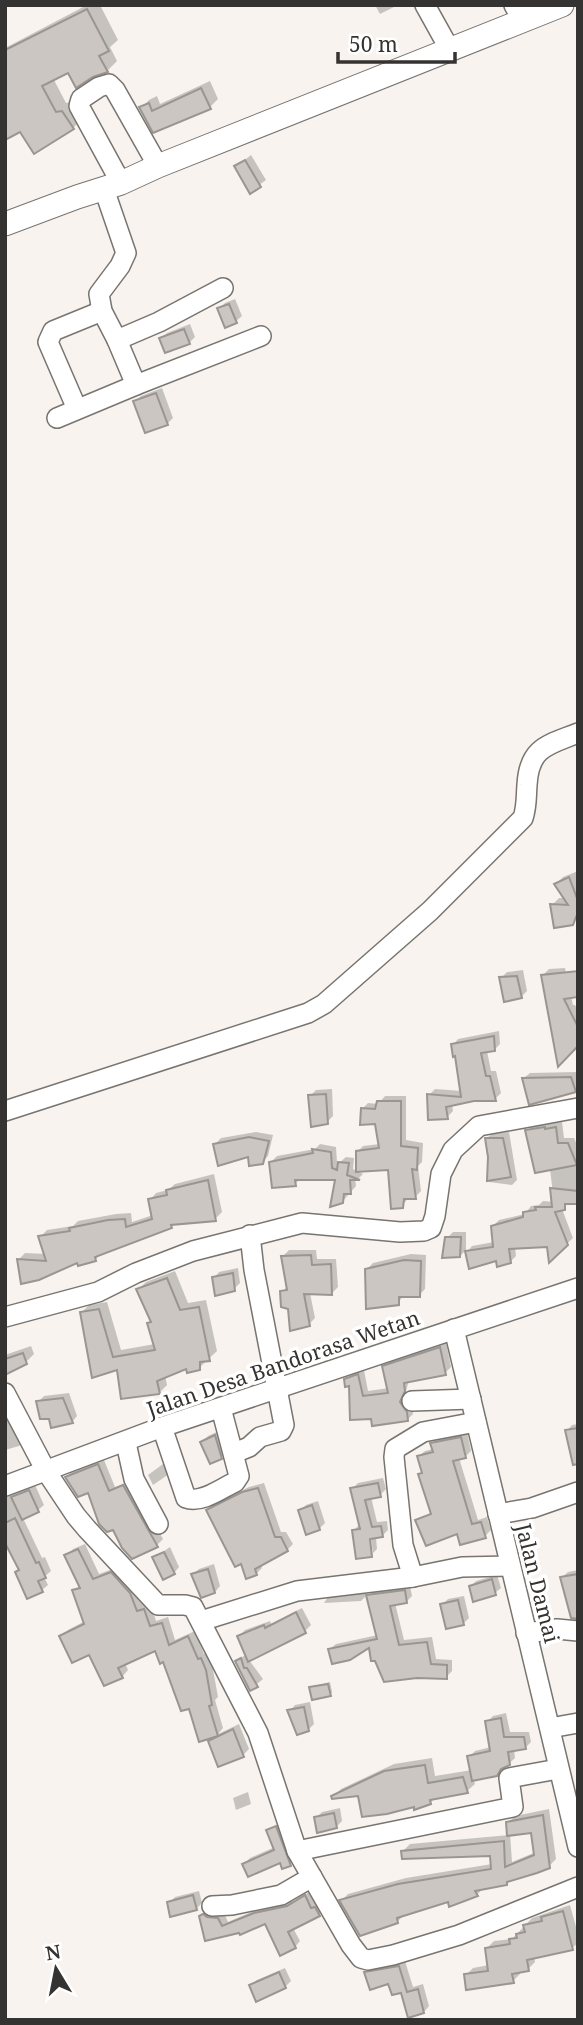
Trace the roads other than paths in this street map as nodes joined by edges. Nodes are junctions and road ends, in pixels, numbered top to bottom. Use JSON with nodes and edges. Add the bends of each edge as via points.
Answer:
{"nodes":[{"id":1,"x":425,"y":5,"type":"edge"},
{"id":2,"x":562,"y":5,"type":"edge"},
{"id":3,"x":518,"y":13,"type":"edge"},
{"id":4,"x":450,"y":50,"type":"junction"},
{"id":5,"x":158,"y":166,"type":"junction"},
{"id":6,"x":113,"y":186,"type":"junction"},
{"id":7,"x":5,"y":224,"type":"edge"},
{"id":8,"x":223,"y":288,"type":"dead end"},
{"id":9,"x":102,"y":311,"type":"junction"},
{"id":10,"x":261,"y":336,"type":"dead end"},
{"id":11,"x":117,"y":340,"type":"junction"},
{"id":12,"x":136,"y":385,"type":"junction"},
{"id":13,"x":78,"y":409,"type":"junction"},
{"id":14,"x":57,"y":418,"type":"dead end"},
{"id":15,"x":578,"y":733,"type":"edge"},
{"id":16,"x":578,"y":1108,"type":"edge"},
{"id":17,"x":5,"y":1111,"type":"edge"},
{"id":18,"x":250,"y":1235,"type":"junction"},
{"id":19,"x":578,"y":1288,"type":"edge"},
{"id":20,"x":5,"y":1317,"type":"edge"},
{"id":21,"x":454,"y":1329,"type":"junction"},
{"id":22,"x":277,"y":1388,"type":"junction"},
{"id":23,"x":5,"y":1393,"type":"edge"},
{"id":24,"x":471,"y":1399,"type":"junction"},
{"id":25,"x":412,"y":1401,"type":"dead end"},
{"id":26,"x":221,"y":1408,"type":"junction"},
{"id":27,"x":476,"y":1422,"type":"junction"},
{"id":28,"x":162,"y":1427,"type":"junction"},
{"id":29,"x":125,"y":1443,"type":"junction"},
{"id":30,"x":234,"y":1453,"type":"junction"},
{"id":31,"x":46,"y":1471,"type":"junction"},
{"id":32,"x":5,"y":1486,"type":"edge"},
{"id":33,"x":578,"y":1492,"type":"edge"},
{"id":34,"x":498,"y":1514,"type":"junction"},
{"id":35,"x":158,"y":1524,"type":"dead end"},
{"id":36,"x":510,"y":1566,"type":"junction"},
{"id":37,"x":413,"y":1577,"type":"junction"},
{"id":38,"x":201,"y":1621,"type":"junction"},
{"id":39,"x":578,"y":1631,"type":"edge"},
{"id":40,"x":526,"y":1633,"type":"junction"},
{"id":41,"x":578,"y":1723,"type":"edge"},
{"id":42,"x":550,"y":1728,"type":"junction"},
{"id":43,"x":558,"y":1769,"type":"junction"},
{"id":44,"x":578,"y":1847,"type":"edge"},
{"id":45,"x":297,"y":1851,"type":"junction"},
{"id":46,"x":312,"y":1877,"type":"junction"},
{"id":47,"x":578,"y":1887,"type":"edge"},
{"id":48,"x":212,"y":1906,"type":"dead end"}],
"edges":[{"from":1,"to":4,"type":"street"},
{"from":2,"to":3,"type":"street"},
{"from":3,"to":4,"type":"street"},
{"from":4,"to":5,"type":"street"},
{"from":5,"to":6,"type":"street"},
{"from":5,"to":6,"type":"street","via":[[115,90],[110,84],[99,87],[81,99],[79,106]]},
{"from":6,"to":7,"type":"street"},
{"from":6,"to":9,"type":"street","via":[[126,253],[99,294]]},
{"from":8,"to":11,"type":"street"},
{"from":9,"to":11,"type":"street"},
{"from":9,"to":13,"type":"street","via":[[49,336]]},
{"from":10,"to":12,"type":"street"},
{"from":11,"to":12,"type":"street"},
{"from":12,"to":13,"type":"street"},
{"from":13,"to":14,"type":"street"},
{"from":15,"to":17,"type":"street","via":[[540,749],[528,769],[523,818],[430,911],[324,1004]]},
{"from":16,"to":18,"type":"street","via":[[479,1126],[453,1150],[442,1174],[431,1228],[424,1231],[302,1223]]},
{"from":18,"to":20,"type":"street","via":[[193,1251],[98,1292]]},
{"from":18,"to":22,"type":"street"},
{"from":19,"to":21,"type":"street","name":"Jalan Desa Bandorasa Wetan"},
{"from":21,"to":22,"type":"street","name":"Jalan Desa Bandorasa Wetan"},
{"from":21,"to":24,"type":"street","name":"Jalan Damai"},
{"from":22,"to":26,"type":"street","name":"Jalan Desa Bandorasa Wetan"},
{"from":22,"to":30,"type":"street","via":[[284,1425],[281,1431]]},
{"from":23,"to":31,"type":"street"},
{"from":24,"to":25,"type":"street"},
{"from":24,"to":27,"type":"street","name":"Jalan Damai"},
{"from":26,"to":28,"type":"street","name":"Jalan Desa Bandorasa Wetan"},
{"from":26,"to":30,"type":"street"},
{"from":27,"to":34,"type":"street","name":"Jalan Damai"},
{"from":27,"to":37,"type":"street","via":[[423,1432],[395,1449],[403,1545]]},
{"from":28,"to":29,"type":"street","name":"Jalan Desa Bandorasa Wetan"},
{"from":28,"to":30,"type":"street","via":[[186,1498],[192,1500],[235,1482],[239,1470]]},
{"from":29,"to":31,"type":"street","name":"Jalan Desa Bandorasa Wetan"},
{"from":29,"to":35,"type":"street","via":[[134,1479]]},
{"from":31,"to":32,"type":"street","name":"Jalan Desa Bandorasa Wetan"},
{"from":31,"to":38,"type":"street","via":[[87,1530],[158,1605],[189,1605]]},
{"from":33,"to":34,"type":"street"},
{"from":34,"to":36,"type":"street","name":"Jalan Damai"},
{"from":36,"to":37,"type":"street","via":[[462,1567]]},
{"from":36,"to":40,"type":"street","name":"Jalan Damai"},
{"from":37,"to":38,"type":"street","via":[[297,1591]]},
{"from":38,"to":45,"type":"street","via":[[258,1733]]},
{"from":39,"to":40,"type":"street"},
{"from":40,"to":42,"type":"street","name":"Jalan Damai"},
{"from":41,"to":42,"type":"street"},
{"from":42,"to":43,"type":"street","name":"Jalan Damai"},
{"from":43,"to":44,"type":"street","name":"Jalan Damai"},
{"from":43,"to":45,"type":"street","via":[[509,1778],[513,1807]]},
{"from":45,"to":46,"type":"street"},
{"from":46,"to":47,"type":"street","via":[[351,1945],[368,1960],[459,1935]]},
{"from":46,"to":48,"type":"street","via":[[281,1895]]}]}
